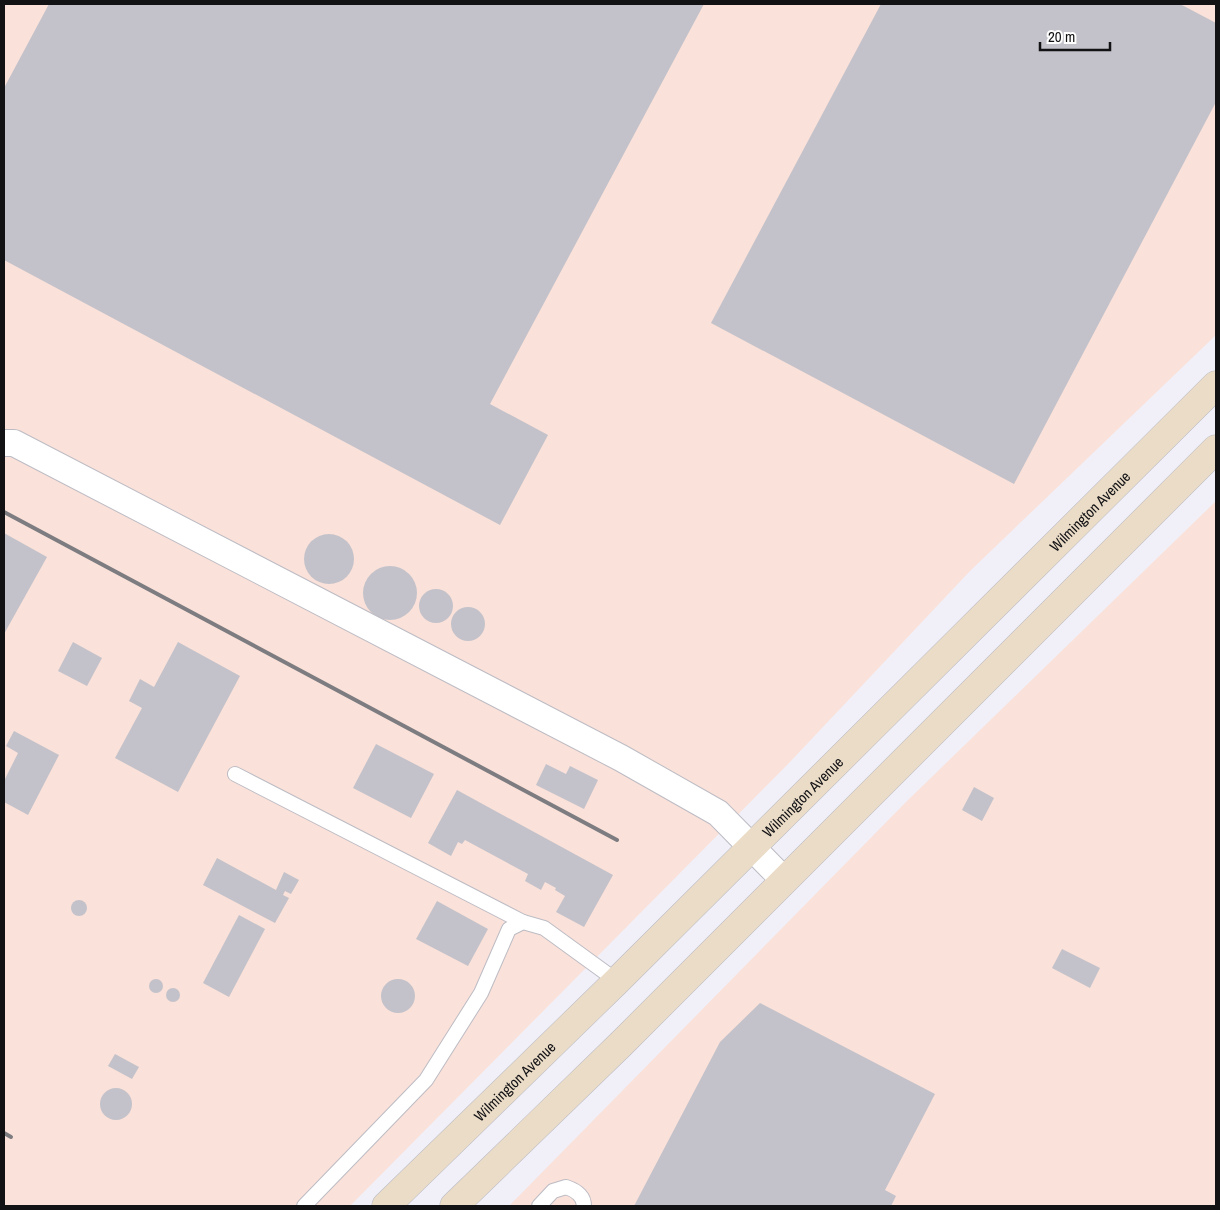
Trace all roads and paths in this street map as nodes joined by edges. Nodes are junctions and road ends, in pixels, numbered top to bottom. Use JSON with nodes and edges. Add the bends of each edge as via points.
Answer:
{"nodes":[{"id":1,"x":1216,"y":385,"type":"edge"},
{"id":2,"x":4,"y":443,"type":"edge"},
{"id":3,"x":1216,"y":449,"type":"edge"},
{"id":4,"x":235,"y":774,"type":"dead end"},
{"id":5,"x":751,"y":847,"type":"junction"},
{"id":6,"x":784,"y":880,"type":"junction"},
{"id":7,"x":524,"y":922,"type":"junction"},
{"id":8,"x":617,"y":981,"type":"junction"},
{"id":9,"x":304,"y":1206,"type":"edge"},
{"id":10,"x":386,"y":1206,"type":"edge"},
{"id":11,"x":454,"y":1206,"type":"edge"},
{"id":12,"x":539,"y":1206,"type":"edge"},
{"id":13,"x":584,"y":1206,"type":"edge"}],
"edges":[{"from":1,"to":5,"type":"main road","name":"Wilmington Avenue"},
{"from":2,"to":5,"type":"street","via":[[14,442],[586,739],[718,813]]},
{"from":3,"to":6,"type":"main road"},
{"from":4,"to":7,"type":"lane"},
{"from":5,"to":6,"type":"street"},
{"from":5,"to":8,"type":"main road","name":"Wilmington Avenue"},
{"from":6,"to":11,"type":"main road"},
{"from":7,"to":8,"type":"lane","via":[[544,928]]},
{"from":7,"to":9,"type":"lane","via":[[509,929],[481,993],[426,1080]]},
{"from":8,"to":10,"type":"main road","name":"Wilmington Avenue"},
{"from":12,"to":13,"type":"lane","via":[[553,1191],[566,1187],[576,1191]]}]}
